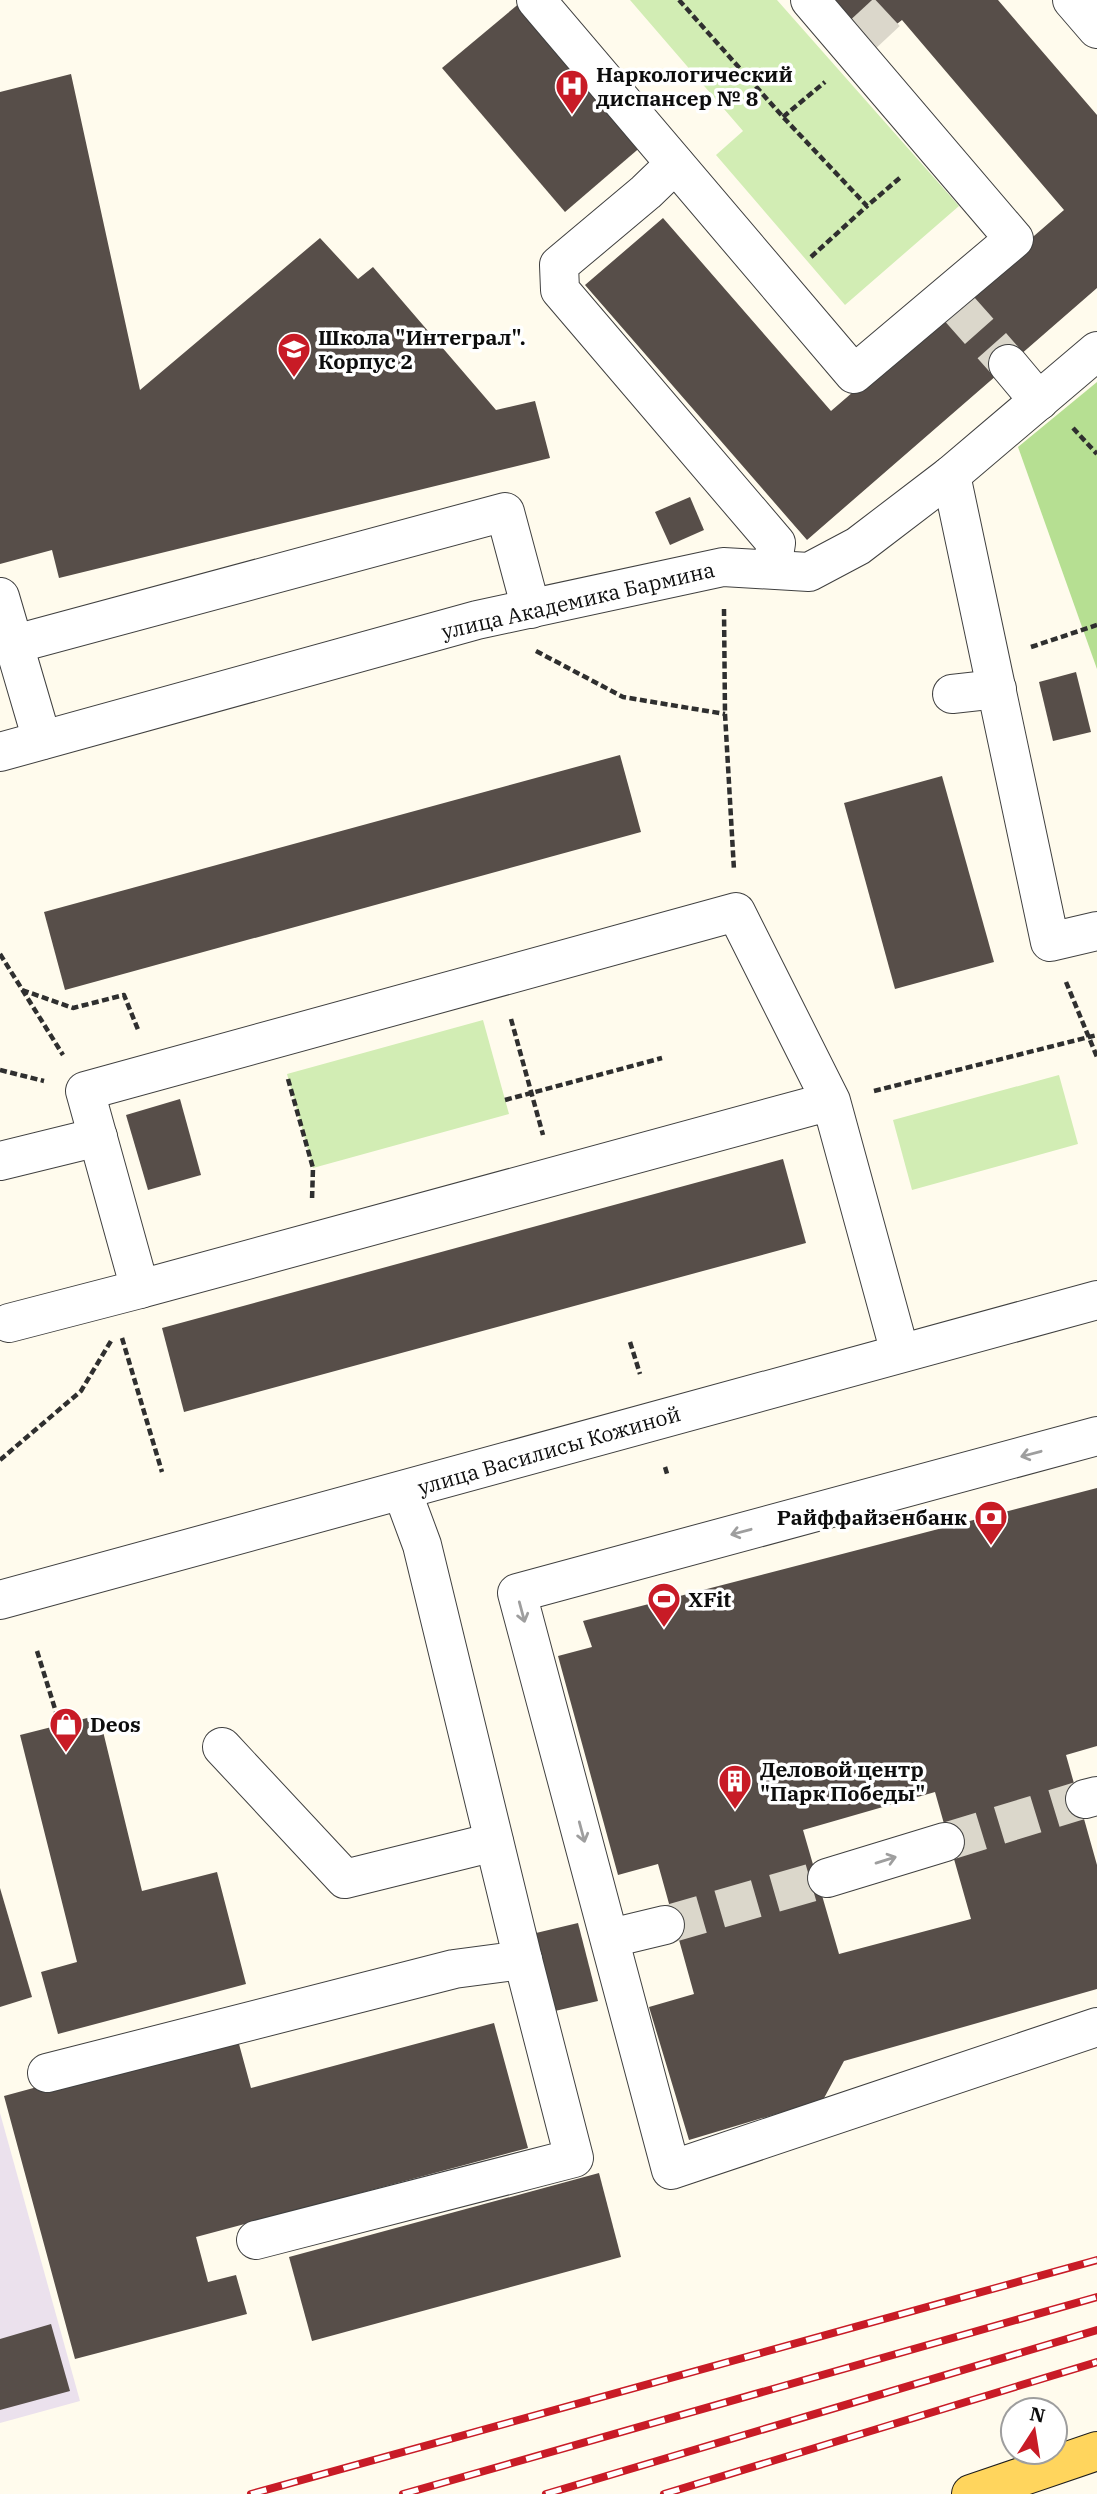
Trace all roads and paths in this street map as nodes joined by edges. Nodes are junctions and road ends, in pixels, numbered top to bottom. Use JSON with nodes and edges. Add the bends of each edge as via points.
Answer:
{"nodes":[{"id":1,"x":536,"y":0,"type":"edge"},
{"id":2,"x":679,"y":0,"type":"edge"},
{"id":3,"x":810,"y":0,"type":"edge"},
{"id":4,"x":1072,"y":0,"type":"edge"},
{"id":5,"x":1097,"y":29,"type":"edge"},
{"id":6,"x":855,"y":47,"type":"junction"},
{"id":7,"x":783,"y":117,"type":"junction"},
{"id":8,"x":935,"y":149,"type":"junction"},
{"id":9,"x":675,"y":164,"type":"junction"},
{"id":10,"x":867,"y":206,"type":"junction"},
{"id":11,"x":779,"y":286,"type":"junction"},
{"id":12,"x":1097,"y":351,"type":"edge"},
{"id":13,"x":1008,"y":364,"type":"tunnel mouth"},
{"id":14,"x":1039,"y":401,"type":"junction"},
{"id":15,"x":951,"y":475,"type":"junction"},
{"id":16,"x":723,"y":567,"type":"junction"},
{"id":17,"x":772,"y":569,"type":"junction"},
{"id":18,"x":0,"y":597,"type":"edge"},
{"id":19,"x":531,"y":609,"type":"junction"},
{"id":20,"x":477,"y":620,"type":"junction"},
{"id":21,"x":1097,"y":625,"type":"edge"},
{"id":22,"x":15,"y":644,"type":"junction"},
{"id":23,"x":994,"y":675,"type":"junction"},
{"id":24,"x":952,"y":694,"type":"dead end"},
{"id":25,"x":725,"y":714,"type":"junction"},
{"id":26,"x":42,"y":740,"type":"junction"},
{"id":27,"x":0,"y":752,"type":"edge"},
{"id":28,"x":736,"y":912,"type":"junction"},
{"id":29,"x":1097,"y":931,"type":"edge"},
{"id":30,"x":1050,"y":942,"type":"junction"},
{"id":31,"x":0,"y":954,"type":"edge"},
{"id":32,"x":500,"y":978,"type":"junction"},
{"id":33,"x":22,"y":990,"type":"junction"},
{"id":34,"x":1097,"y":1035,"type":"edge"},
{"id":35,"x":1089,"y":1037,"type":"junction"},
{"id":36,"x":230,"y":1051,"type":"junction"},
{"id":37,"x":1097,"y":1057,"type":"edge"},
{"id":38,"x":662,"y":1058,"type":"dead end"},
{"id":39,"x":155,"y":1072,"type":"junction"},
{"id":40,"x":85,"y":1091,"type":"junction"},
{"id":41,"x":531,"y":1093,"type":"junction"},
{"id":42,"x":505,"y":1100,"type":"dead end"},
{"id":43,"x":831,"y":1101,"type":"junction"},
{"id":44,"x":98,"y":1137,"type":"junction"},
{"id":45,"x":0,"y":1161,"type":"edge"},
{"id":46,"x":554,"y":1177,"type":"junction"},
{"id":47,"x":310,"y":1243,"type":"junction"},
{"id":48,"x":1097,"y":1300,"type":"edge"},
{"id":49,"x":123,"y":1305,"type":"junction"},
{"id":50,"x":9,"y":1323,"type":"dead end"},
{"id":51,"x":630,"y":1342,"type":"dead end"},
{"id":52,"x":900,"y":1353,"type":"junction"},
{"id":53,"x":639,"y":1374,"type":"dead end"},
{"id":54,"x":1097,"y":1436,"type":"edge"},
{"id":55,"x":0,"y":1460,"type":"edge"},
{"id":56,"x":665,"y":1467,"type":"dead end"},
{"id":57,"x":162,"y":1472,"type":"dead end"},
{"id":58,"x":668,"y":1477,"type":"dead end"},
{"id":59,"x":402,"y":1491,"type":"junction"},
{"id":60,"x":0,"y":1600,"type":"edge"},
{"id":61,"x":37,"y":1651,"type":"dead end"},
{"id":62,"x":60,"y":1725,"type":"dead end"},
{"id":63,"x":222,"y":1746,"type":"dead end"},
{"id":64,"x":494,"y":1842,"type":"junction"},
{"id":65,"x":945,"y":1842,"type":"tunnel mouth"},
{"id":66,"x":827,"y":1878,"type":"tunnel mouth"},
{"id":67,"x":665,"y":1926,"type":"tunnel mouth"},
{"id":68,"x":611,"y":1938,"type":"junction"},
{"id":69,"x":523,"y":1960,"type":"junction"},
{"id":70,"x":1097,"y":2027,"type":"edge"},
{"id":71,"x":47,"y":2073,"type":"dead end"},
{"id":72,"x":256,"y":2240,"type":"dead end"},
{"id":73,"x":1097,"y":2451,"type":"edge"},
{"id":74,"x":971,"y":2494,"type":"edge"}],
"edges":[{"from":1,"to":9,"type":"street"},
{"from":2,"to":7,"type":"path"},
{"from":3,"to":6,"type":"street"},
{"from":4,"to":5,"type":"street"},
{"from":6,"to":7,"type":"path"},
{"from":6,"to":8,"type":"street"},
{"from":7,"to":10,"type":"path"},
{"from":8,"to":10,"type":"path"},
{"from":8,"to":11,"type":"street","via":[[1014,239],[953,298],[854,374]]},
{"from":9,"to":11,"type":"street"},
{"from":9,"to":17,"type":"street","via":[[559,265],[560,290],[776,542]]},
{"from":10,"to":11,"type":"path"},
{"from":12,"to":14,"type":"street","name":"улица Академика Бармина"},
{"from":13,"to":14,"type":"street"},
{"from":14,"to":15,"type":"street","name":"улица Академика Бармина"},
{"from":15,"to":17,"type":"street","name":"улица Академика Бармина","via":[[858,546],[809,572]]},
{"from":15,"to":23,"type":"street"},
{"from":16,"to":17,"type":"street","name":"улица Академика Бармина"},
{"from":16,"to":19,"type":"street","name":"улица Академика Бармина"},
{"from":16,"to":25,"type":"path"},
{"from":18,"to":22,"type":"street"},
{"from":19,"to":20,"type":"street","name":"улица Академика Бармина"},
{"from":19,"to":22,"type":"street","via":[[505,512]]},
{"from":20,"to":25,"type":"path","via":[[623,697]]},
{"from":20,"to":26,"type":"street","name":"улица Академика Бармина"},
{"from":21,"to":23,"type":"path"},
{"from":22,"to":26,"type":"street"},
{"from":23,"to":24,"type":"street"},
{"from":23,"to":30,"type":"street"},
{"from":25,"to":28,"type":"path"},
{"from":26,"to":27,"type":"street","name":"улица Академика Бармина"},
{"from":28,"to":32,"type":"street"},
{"from":28,"to":43,"type":"street"},
{"from":29,"to":30,"type":"street"},
{"from":30,"to":35,"type":"path"},
{"from":31,"to":33,"type":"path"},
{"from":32,"to":36,"type":"street"},
{"from":32,"to":41,"type":"path"},
{"from":33,"to":39,"type":"path","via":[[73,1008],[124,995]]},
{"from":33,"to":40,"type":"path"},
{"from":34,"to":35,"type":"path"},
{"from":35,"to":37,"type":"path"},
{"from":35,"to":43,"type":"path"},
{"from":36,"to":39,"type":"street"},
{"from":36,"to":47,"type":"path","via":[[287,1074],[313,1168]]},
{"from":38,"to":41,"type":"path"},
{"from":39,"to":40,"type":"street"},
{"from":40,"to":44,"type":"street"},
{"from":41,"to":42,"type":"path"},
{"from":41,"to":46,"type":"path"},
{"from":43,"to":46,"type":"street"},
{"from":43,"to":52,"type":"street"},
{"from":44,"to":45,"type":"street"},
{"from":44,"to":49,"type":"street"},
{"from":46,"to":47,"type":"street"},
{"from":47,"to":49,"type":"street"},
{"from":48,"to":52,"type":"street","name":"улица Василисы Кожиной"},
{"from":49,"to":50,"type":"street"},
{"from":49,"to":55,"type":"path","via":[[81,1391]]},
{"from":49,"to":57,"type":"path"},
{"from":51,"to":53,"type":"path"},
{"from":52,"to":59,"type":"street","name":"улица Василисы Кожиной"},
{"from":54,"to":68,"type":"street","one_way":true,"via":[[517,1592]]},
{"from":56,"to":58,"type":"path"},
{"from":59,"to":60,"type":"street","name":"улица Василисы Кожиной"},
{"from":59,"to":64,"type":"street","via":[[422,1545]]},
{"from":61,"to":62,"type":"path"},
{"from":63,"to":64,"type":"street","via":[[345,1879]]},
{"from":64,"to":69,"type":"street"},
{"from":66,"to":65,"type":"street","one_way":true},
{"from":67,"to":68,"type":"street"},
{"from":68,"to":70,"type":"street","via":[[671,2170]]},
{"from":69,"to":71,"type":"street","via":[[454,1969]]},
{"from":69,"to":72,"type":"street","via":[[574,2158]]},
{"from":73,"to":74,"type":"main road"}]}
